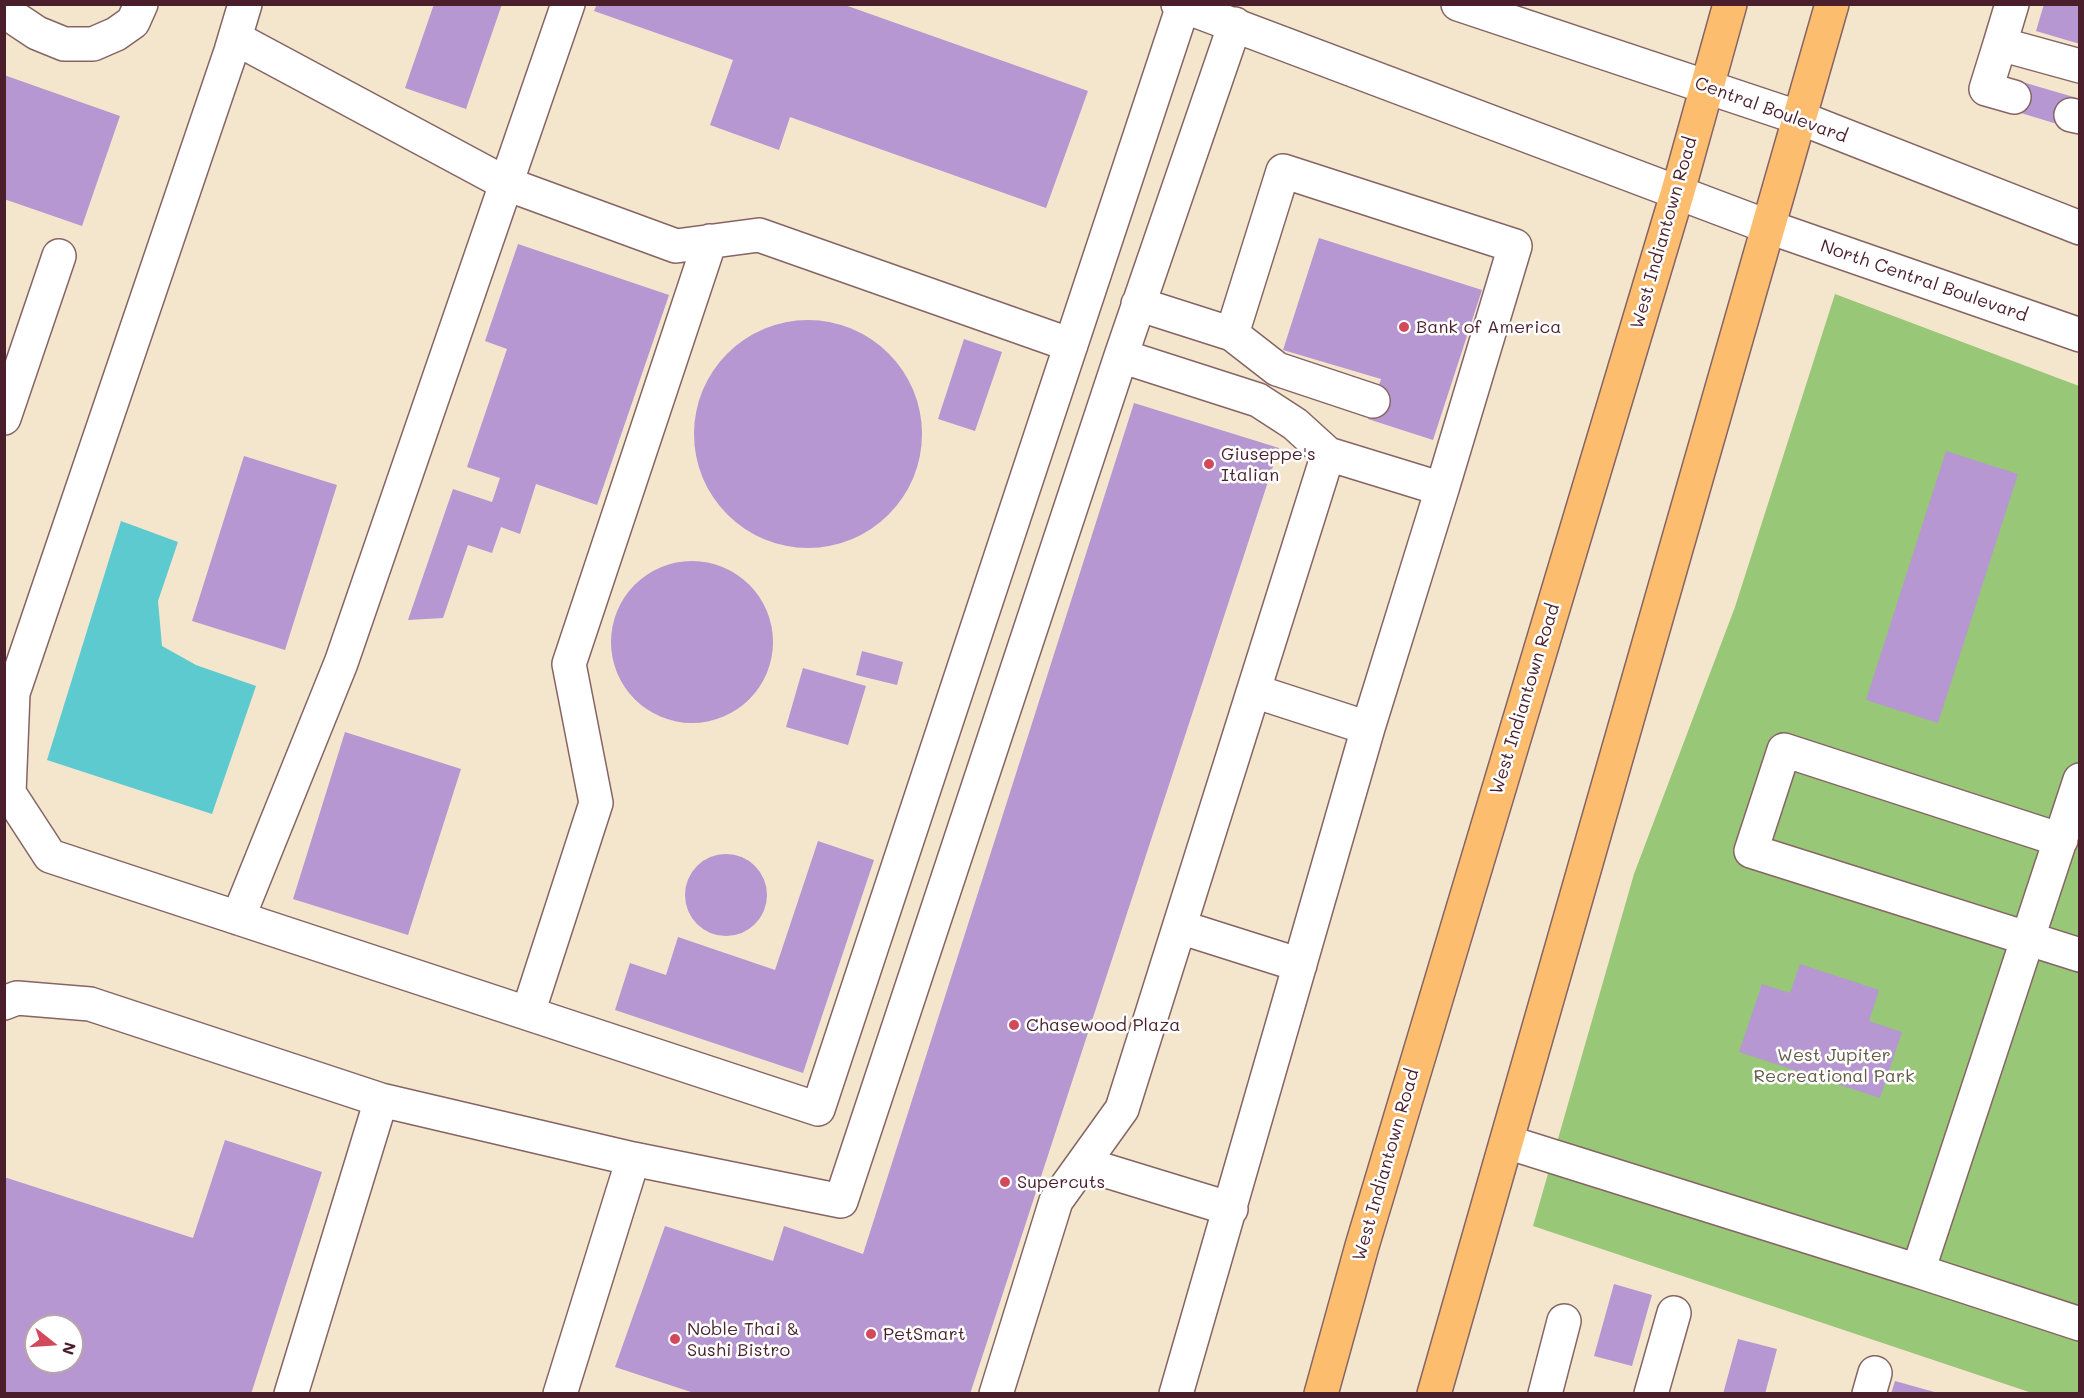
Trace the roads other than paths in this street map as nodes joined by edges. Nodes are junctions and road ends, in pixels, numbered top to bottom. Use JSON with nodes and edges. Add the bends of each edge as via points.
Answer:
{"nodes":[{"id":1,"x":141,"y":4,"type":"edge"},
{"id":2,"x":245,"y":4,"type":"edge"},
{"id":3,"x":568,"y":4,"type":"edge"},
{"id":4,"x":1730,"y":4,"type":"edge"},
{"id":5,"x":1832,"y":4,"type":"edge"},
{"id":6,"x":2012,"y":4,"type":"edge"},
{"id":7,"x":1181,"y":5,"type":"edge"},
{"id":8,"x":1461,"y":5,"type":"edge"},
{"id":9,"x":4,"y":9,"type":"edge"},
{"id":10,"x":1235,"y":24,"type":"junction"},
{"id":11,"x":235,"y":38,"type":"junction"},
{"id":12,"x":2000,"y":44,"type":"junction"},
{"id":13,"x":2079,"y":66,"type":"edge"},
{"id":14,"x":1707,"y":86,"type":"junction"},
{"id":15,"x":2014,"y":97,"type":"dead end"},
{"id":16,"x":1800,"y":118,"type":"junction"},
{"id":17,"x":507,"y":184,"type":"junction"},
{"id":18,"x":1678,"y":191,"type":"junction"},
{"id":19,"x":1769,"y":226,"type":"junction"},
{"id":20,"x":2079,"y":228,"type":"edge"},
{"id":21,"x":710,"y":241,"type":"junction"},
{"id":22,"x":59,"y":256,"type":"dead end"},
{"id":23,"x":1138,"y":304,"type":"junction"},
{"id":24,"x":1232,"y":334,"type":"junction"},
{"id":25,"x":2079,"y":335,"type":"edge"},
{"id":26,"x":1071,"y":345,"type":"junction"},
{"id":27,"x":1121,"y":356,"type":"junction"},
{"id":28,"x":1373,"y":401,"type":"dead end"},
{"id":29,"x":4,"y":418,"type":"edge"},
{"id":30,"x":1328,"y":454,"type":"junction"},
{"id":31,"x":1442,"y":489,"type":"junction"},
{"id":32,"x":1254,"y":691,"type":"junction"},
{"id":33,"x":1368,"y":728,"type":"junction"},
{"id":34,"x":2079,"y":780,"type":"edge"},
{"id":35,"x":2061,"y":840,"type":"junction"},
{"id":36,"x":238,"y":918,"type":"junction"},
{"id":37,"x":1180,"y":927,"type":"junction"},
{"id":38,"x":2028,"y":939,"type":"junction"},
{"id":39,"x":2079,"y":955,"type":"edge"},
{"id":40,"x":1300,"y":965,"type":"junction"},
{"id":41,"x":4,"y":1003,"type":"edge"},
{"id":42,"x":528,"y":1013,"type":"junction"},
{"id":43,"x":381,"y":1100,"type":"junction"},
{"id":44,"x":1507,"y":1142,"type":"junction"},
{"id":45,"x":633,"y":1159,"type":"junction"},
{"id":46,"x":1084,"y":1164,"type":"junction"},
{"id":47,"x":1231,"y":1209,"type":"junction"},
{"id":48,"x":1918,"y":1271,"type":"junction"},
{"id":49,"x":1674,"y":1312,"type":"dead end"},
{"id":50,"x":1564,"y":1321,"type":"dead end"},
{"id":51,"x":2079,"y":1324,"type":"edge"},
{"id":52,"x":291,"y":1394,"type":"edge"},
{"id":53,"x":560,"y":1394,"type":"edge"},
{"id":54,"x":996,"y":1394,"type":"edge"},
{"id":55,"x":1176,"y":1394,"type":"edge"},
{"id":56,"x":1321,"y":1394,"type":"edge"},
{"id":57,"x":1434,"y":1394,"type":"edge"},
{"id":58,"x":1545,"y":1394,"type":"edge"},
{"id":59,"x":1651,"y":1394,"type":"edge"}],
"edges":[{"from":1,"to":9,"type":"street","via":[[133,22],[93,44],[64,44],[37,33]]},
{"from":2,"to":11,"type":"street"},
{"from":3,"to":17,"type":"street"},
{"from":4,"to":14,"type":"main road","name":"West Indiantown Road"},
{"from":5,"to":16,"type":"main road"},
{"from":6,"to":12,"type":"street"},
{"from":7,"to":10,"type":"street"},
{"from":7,"to":26,"type":"street"},
{"from":8,"to":14,"type":"street","name":"Central Boulevard"},
{"from":10,"to":18,"type":"street"},
{"from":10,"to":23,"type":"street"},
{"from":11,"to":17,"type":"street"},
{"from":11,"to":36,"type":"street","via":[[13,693],[9,793],[50,856]]},
{"from":12,"to":13,"type":"street"},
{"from":12,"to":15,"type":"street","via":[[1986,89]]},
{"from":14,"to":16,"type":"street","name":"Central Boulevard"},
{"from":14,"to":18,"type":"main road","name":"West Indiantown Road"},
{"from":16,"to":19,"type":"main road"},
{"from":16,"to":20,"type":"street","name":"Central Boulevard"},
{"from":17,"to":21,"type":"street","via":[[676,246]]},
{"from":17,"to":36,"type":"street","via":[[342,663]]},
{"from":18,"to":19,"type":"street"},
{"from":18,"to":56,"type":"main road","name":"West Indiantown Road"},
{"from":19,"to":25,"type":"street","name":"North Central Boulevard"},
{"from":19,"to":44,"type":"main road"},
{"from":21,"to":26,"type":"street","via":[[759,235]]},
{"from":21,"to":42,"type":"street","via":[[569,664],[596,803]]},
{"from":22,"to":29,"type":"street"},
{"from":23,"to":24,"type":"street"},
{"from":23,"to":27,"type":"street"},
{"from":24,"to":28,"type":"street","via":[[1277,369]]},
{"from":24,"to":31,"type":"street","via":[[1283,171],[1515,246],[1450,424]]},
{"from":26,"to":42,"type":"street","via":[[818,1109]]},
{"from":27,"to":30,"type":"street","via":[[1258,400],[1295,424]]},
{"from":27,"to":45,"type":"street","via":[[841,1201]]},
{"from":30,"to":31,"type":"street"},
{"from":30,"to":32,"type":"street"},
{"from":31,"to":33,"type":"street"},
{"from":32,"to":33,"type":"street"},
{"from":32,"to":37,"type":"street"},
{"from":33,"to":40,"type":"street"},
{"from":34,"to":35,"type":"street"},
{"from":35,"to":38,"type":"street"},
{"from":35,"to":38,"type":"street","via":[[1784,750],[1751,851]]},
{"from":36,"to":42,"type":"street"},
{"from":37,"to":40,"type":"street"},
{"from":37,"to":46,"type":"street","via":[[1122,1109]]},
{"from":38,"to":39,"type":"street"},
{"from":38,"to":48,"type":"street"},
{"from":40,"to":47,"type":"street"},
{"from":41,"to":43,"type":"street","via":[[17,998],[90,1004]]},
{"from":43,"to":45,"type":"street"},
{"from":43,"to":52,"type":"street"},
{"from":44,"to":48,"type":"street"},
{"from":44,"to":57,"type":"main road"},
{"from":45,"to":53,"type":"street"},
{"from":46,"to":47,"type":"street"},
{"from":46,"to":54,"type":"street","via":[[1056,1201]]},
{"from":47,"to":55,"type":"street"},
{"from":48,"to":51,"type":"street"},
{"from":49,"to":59,"type":"street"},
{"from":50,"to":58,"type":"street"}]}
